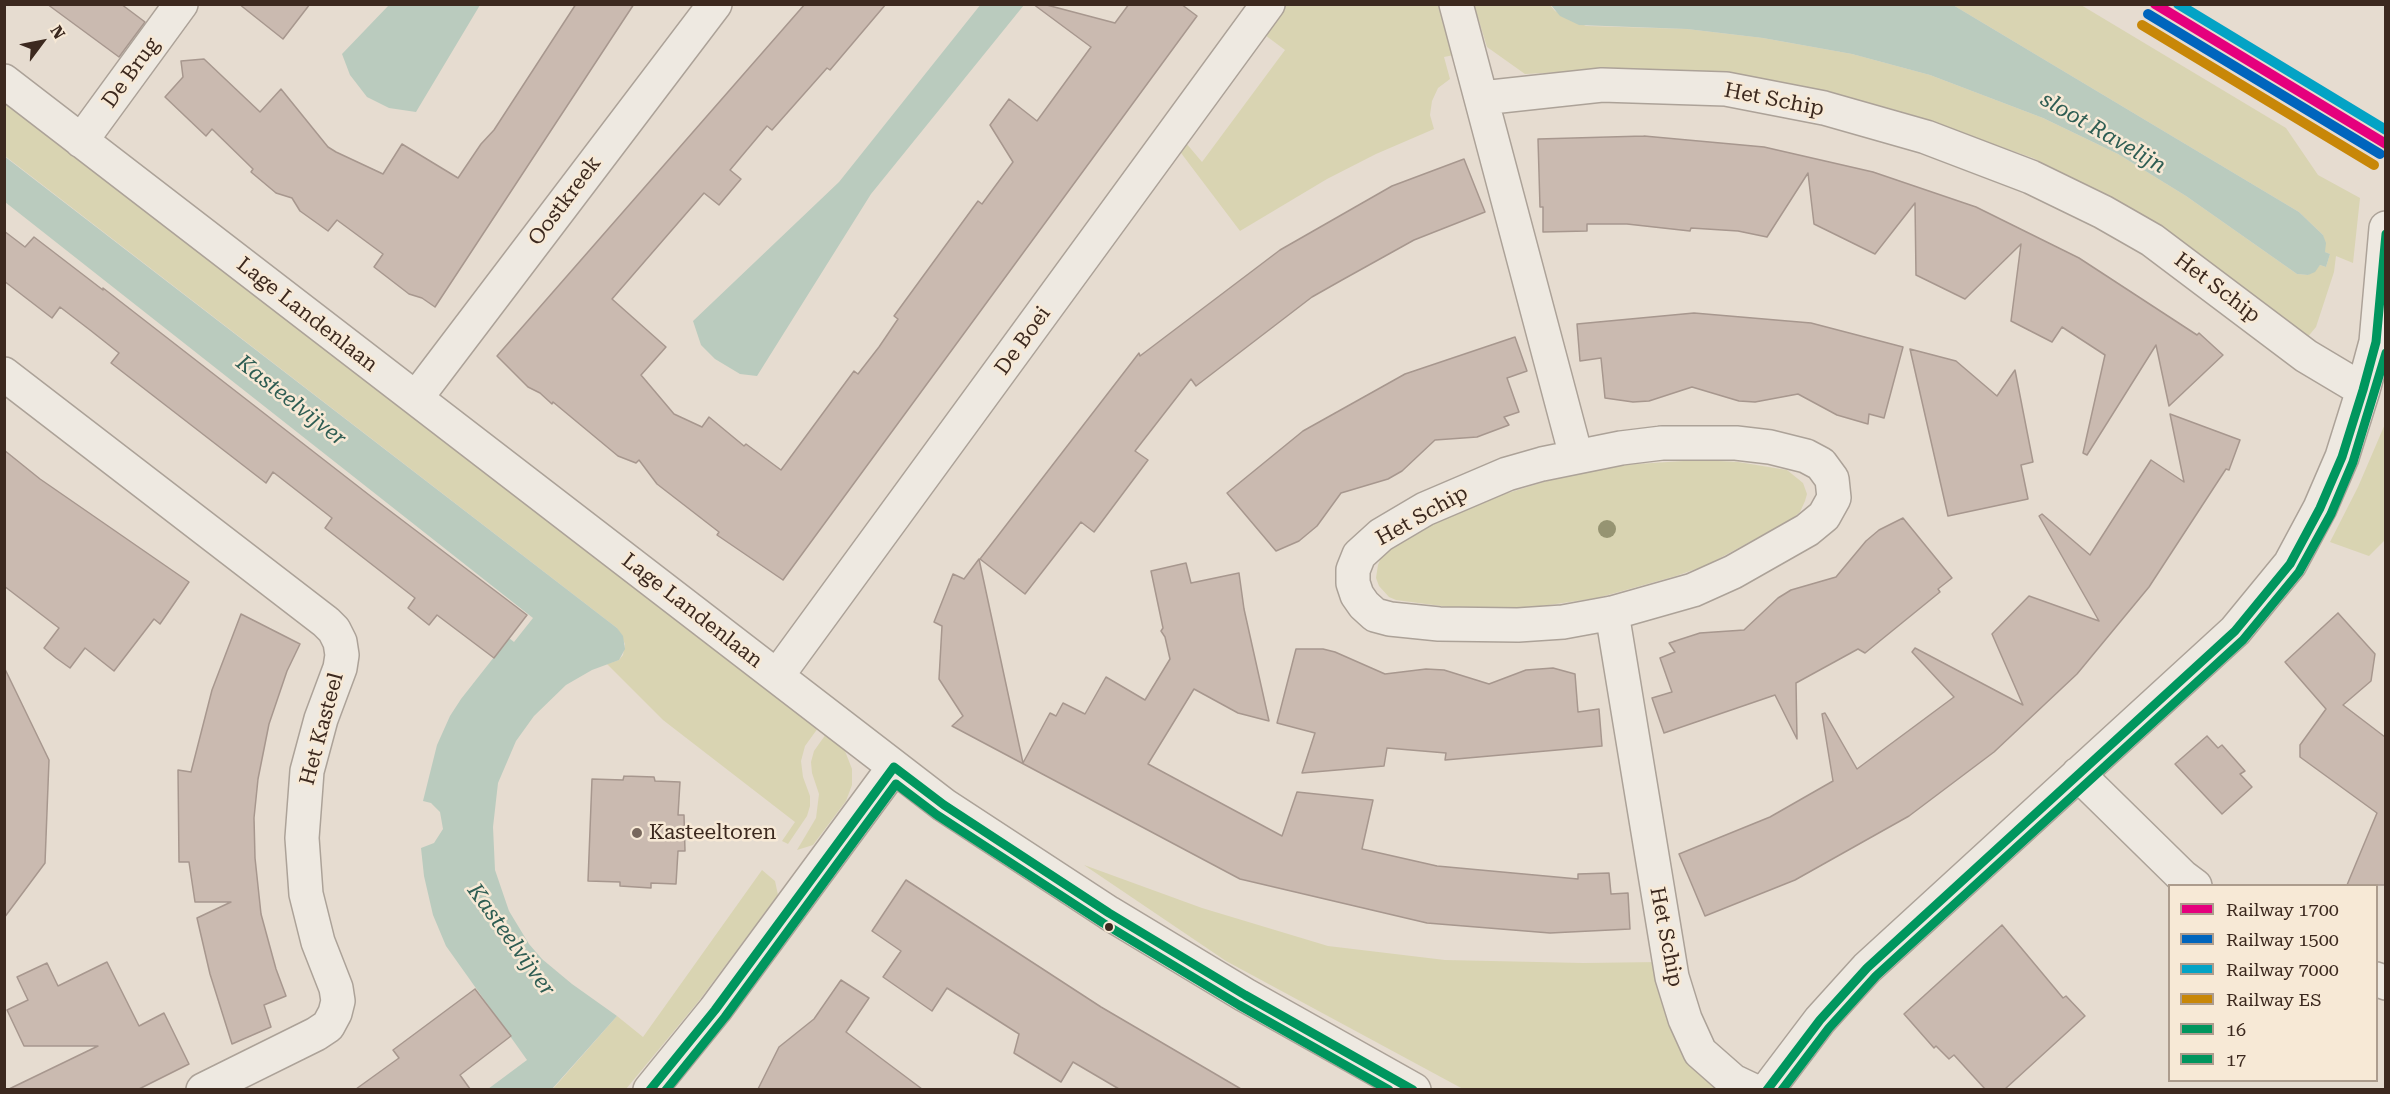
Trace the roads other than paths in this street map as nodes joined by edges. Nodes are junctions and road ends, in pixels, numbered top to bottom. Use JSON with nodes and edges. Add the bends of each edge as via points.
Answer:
{"nodes":[{"id":1,"x":181,"y":4,"type":"edge"},
{"id":2,"x":715,"y":4,"type":"edge"},
{"id":3,"x":1268,"y":4,"type":"edge"},
{"id":4,"x":1456,"y":4,"type":"edge"},
{"id":5,"x":4,"y":81,"type":"edge"},
{"id":6,"x":1482,"y":98,"type":"junction"},
{"id":7,"x":81,"y":141,"type":"junction"},
{"id":8,"x":2385,"y":228,"type":"edge"},
{"id":9,"x":4,"y":374,"type":"edge"},
{"id":10,"x":2374,"y":390,"type":"edge"},
{"id":11,"x":416,"y":398,"type":"junction"},
{"id":12,"x":1576,"y":456,"type":"junction"},
{"id":13,"x":1612,"y":613,"type":"junction"},
{"id":14,"x":777,"y":676,"type":"junction"},
{"id":15,"x":894,"y":767,"type":"junction"},
{"id":16,"x":2078,"y":774,"type":"junction"},
{"id":17,"x":2194,"y":884,"type":"edge"},
{"id":18,"x":203,"y":1089,"type":"edge"},
{"id":19,"x":650,"y":1089,"type":"edge"},
{"id":20,"x":1414,"y":1089,"type":"edge"},
{"id":21,"x":1752,"y":1089,"type":"edge"},
{"id":22,"x":1767,"y":1089,"type":"edge"}],
"edges":[{"from":1,"to":7,"type":"street","name":"De Brug"},
{"from":2,"to":11,"type":"street","name":"Oostkreek"},
{"from":3,"to":14,"type":"street","name":"De Boei"},
{"from":4,"to":6,"type":"street"},
{"from":5,"to":7,"type":"street","name":"Lage Landenlaan"},
{"from":6,"to":10,"type":"street","name":"Het Schip","via":[[1602,85],[1726,89],[1824,108],[1926,136],[2031,177],[2103,212],[2152,240],[2306,356]]},
{"from":6,"to":12,"type":"street"},
{"from":7,"to":11,"type":"street","name":"Lage Landenlaan"},
{"from":8,"to":10,"type":"street"},
{"from":9,"to":18,"type":"street","name":"Het Kasteel","via":[[326,622],[340,642],[340,668],[307,771],[302,838],[306,894],[318,942],[336,988],[335,1013],[328,1026],[316,1034]]},
{"from":10,"to":16,"type":"street","via":[[2290,564],[2235,631]]},
{"from":11,"to":14,"type":"street","name":"Lage Landenlaan"},
{"from":12,"to":13,"type":"street","name":"Het Schip","via":[[1662,443],[1736,443],[1806,456],[1821,464],[1832,479],[1834,498],[1824,516],[1807,531],[1703,586]]},
{"from":12,"to":13,"type":"street","name":"Het Schip","via":[[1507,474],[1425,509],[1369,544],[1359,555],[1353,583],[1364,605],[1375,615],[1390,619],[1518,626]]},
{"from":13,"to":21,"type":"street","name":"Het Schip","via":[[1672,977],[1700,1052],[1733,1081]]},
{"from":14,"to":15,"type":"street","name":"Lage Landenlaan"},
{"from":15,"to":19,"type":"street","via":[[715,1010]]},
{"from":15,"to":20,"type":"street","name":"Lage Landenlaan","via":[[944,805],[1109,914],[1282,1017]]},
{"from":16,"to":17,"type":"street"},
{"from":16,"to":22,"type":"street","via":[[1867,968],[1820,1020]]}]}
